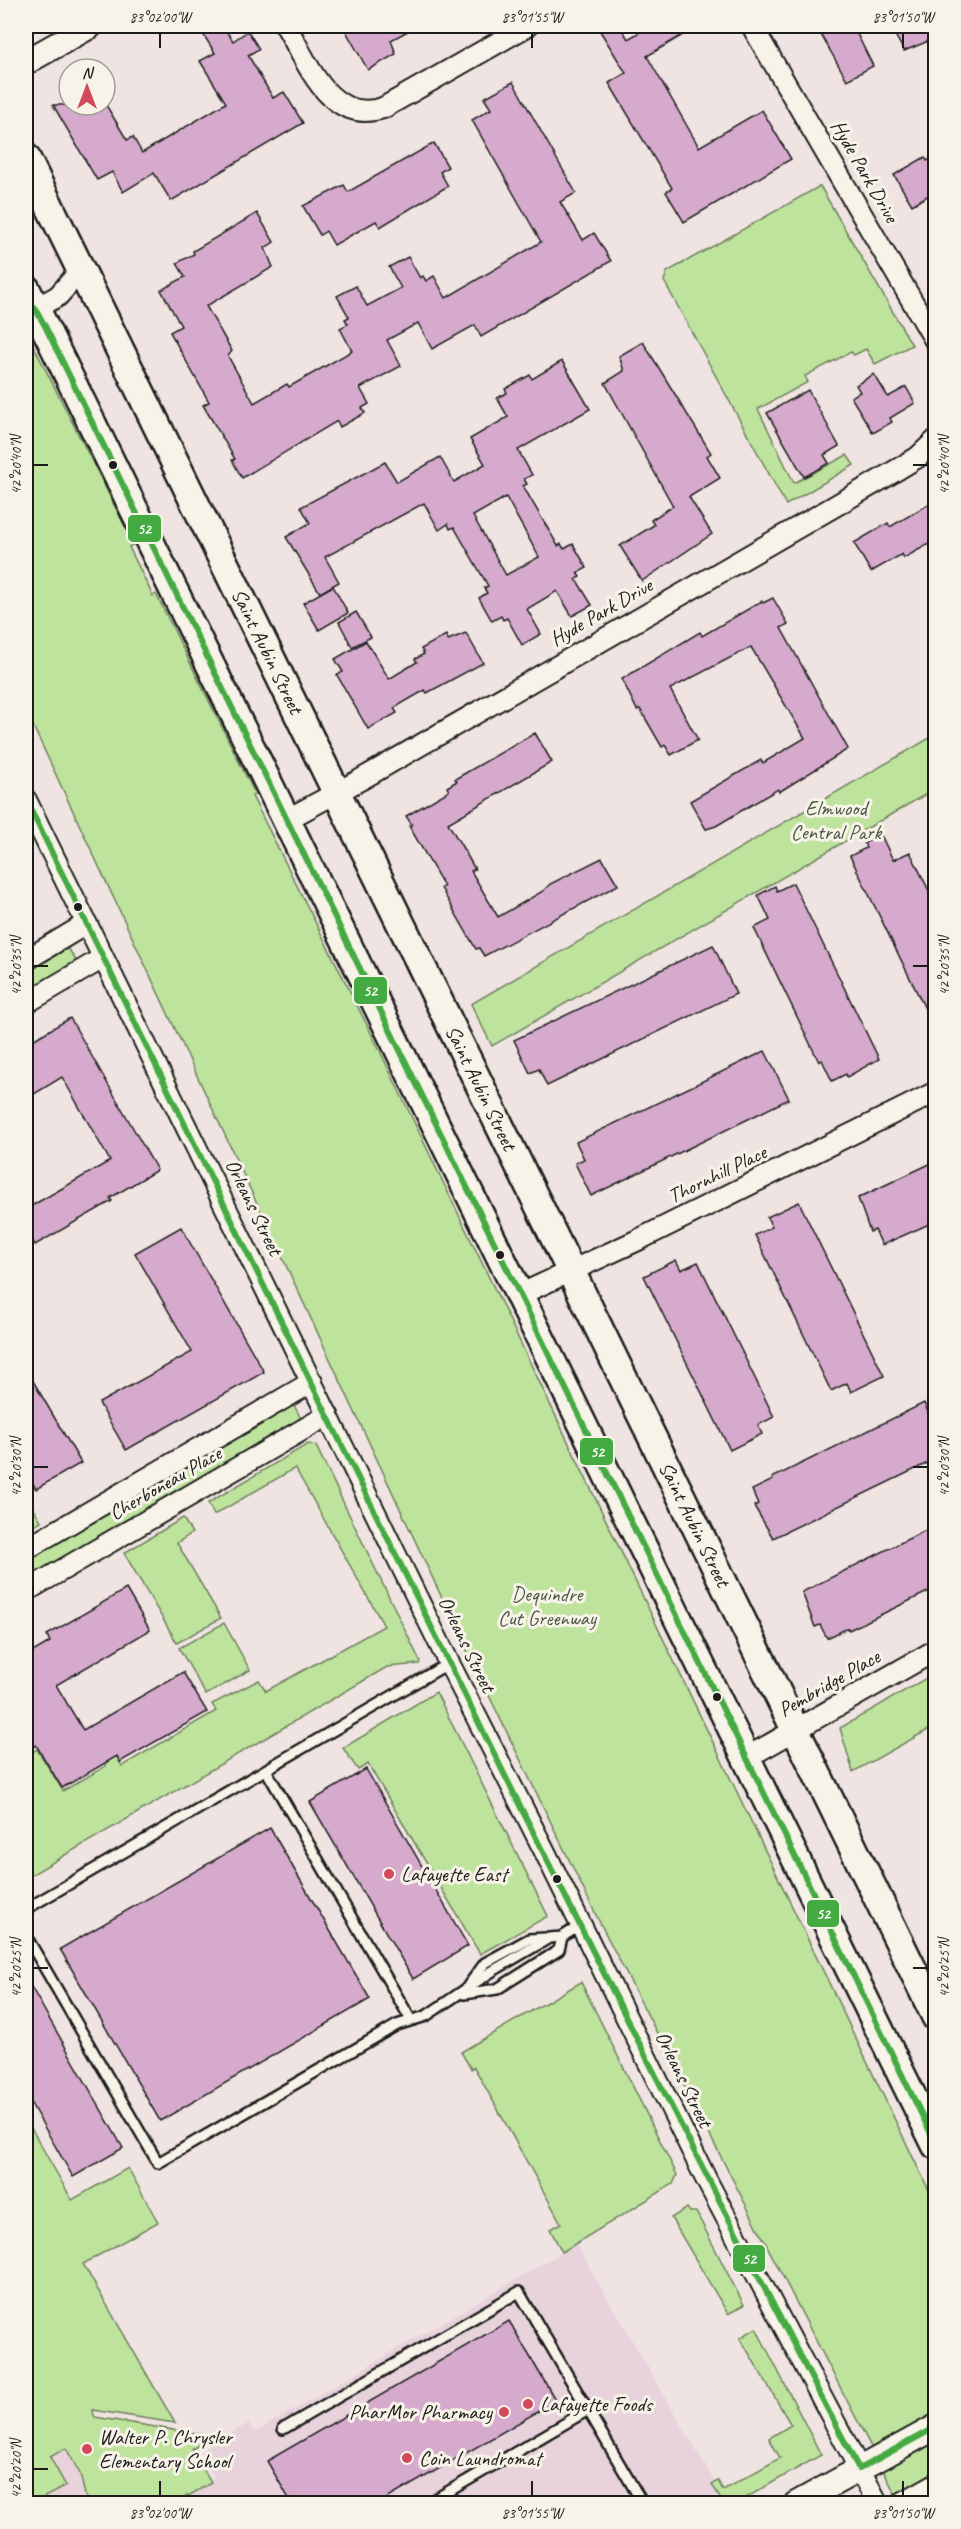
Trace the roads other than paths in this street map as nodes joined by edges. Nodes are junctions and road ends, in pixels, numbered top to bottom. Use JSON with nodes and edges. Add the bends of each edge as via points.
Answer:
{"nodes":[{"id":1,"x":90,"y":26,"type":"edge"},
{"id":2,"x":286,"y":26,"type":"edge"},
{"id":3,"x":526,"y":26,"type":"edge"},
{"id":4,"x":752,"y":26,"type":"edge"},
{"id":5,"x":36,"y":45,"type":"edge"},
{"id":6,"x":26,"y":62,"type":"edge"},
{"id":7,"x":26,"y":158,"type":"edge"},
{"id":8,"x":80,"y":271,"type":"junction"},
{"id":9,"x":29,"y":303,"type":"edge"},
{"id":10,"x":936,"y":342,"type":"edge"},
{"id":11,"x":936,"y":440,"type":"edge"},
{"id":12,"x":336,"y":794,"type":"junction"},
{"id":13,"x":26,"y":800,"type":"edge"},
{"id":14,"x":286,"y":819,"type":"junction"},
{"id":15,"x":87,"y":924,"type":"junction"},
{"id":16,"x":103,"y":958,"type":"junction"},
{"id":17,"x":26,"y":960,"type":"edge"},
{"id":18,"x":26,"y":1003,"type":"edge"},
{"id":19,"x":936,"y":1092,"type":"edge"},
{"id":20,"x":570,"y":1270,"type":"junction"},
{"id":21,"x":519,"y":1295,"type":"junction"},
{"id":22,"x":312,"y":1382,"type":"junction"},
{"id":23,"x":328,"y":1415,"type":"junction"},
{"id":24,"x":26,"y":1549,"type":"edge"},
{"id":25,"x":26,"y":1592,"type":"edge"},
{"id":26,"x":936,"y":1650,"type":"edge"},
{"id":27,"x":449,"y":1663,"type":"junction"},
{"id":28,"x":795,"y":1731,"type":"junction"},
{"id":29,"x":746,"y":1758,"type":"junction"},
{"id":30,"x":266,"y":1770,"type":"junction"},
{"id":31,"x":26,"y":1909,"type":"edge"},
{"id":32,"x":581,"y":1925,"type":"junction"},
{"id":33,"x":26,"y":1936,"type":"edge"},
{"id":34,"x":562,"y":1936,"type":"junction"},
{"id":35,"x":461,"y":1995,"type":"junction"},
{"id":36,"x":936,"y":2017,"type":"edge"},
{"id":37,"x":411,"y":2020,"type":"junction"},
{"id":38,"x":936,"y":2145,"type":"edge"},
{"id":39,"x":588,"y":2410,"type":"junction"},
{"id":40,"x":936,"y":2427,"type":"edge"},
{"id":41,"x":283,"y":2429,"type":"dead end"},
{"id":42,"x":859,"y":2469,"type":"junction"},
{"id":43,"x":935,"y":2486,"type":"edge"},
{"id":44,"x":427,"y":2504,"type":"edge"},
{"id":45,"x":643,"y":2504,"type":"edge"},
{"id":46,"x":796,"y":2504,"type":"edge"},
{"id":47,"x":878,"y":2504,"type":"edge"},
{"id":48,"x":904,"y":2504,"type":"edge"}],
"edges":[{"from":1,"to":5,"type":"street"},
{"from":2,"to":3,"type":"street","via":[[326,92],[342,106],[363,111],[384,108]]},
{"from":4,"to":10,"type":"street","name":"Hyde Park Drive"},
{"from":5,"to":6,"type":"street"},
{"from":7,"to":8,"type":"main road","name":"Saint Aubin Street"},
{"from":8,"to":9,"type":"street","via":[[58,296]]},
{"from":8,"to":12,"type":"main road","name":"Saint Aubin Street"},
{"from":9,"to":14,"type":"main road"},
{"from":11,"to":12,"type":"street","name":"Hyde Park Drive","via":[[918,457]]},
{"from":12,"to":14,"type":"street","name":"Hyde Park Drive"},
{"from":12,"to":20,"type":"main road","name":"Saint Aubin Street"},
{"from":13,"to":15,"type":"street","name":"Orleans Street"},
{"from":14,"to":21,"type":"main road"},
{"from":15,"to":16,"type":"street","name":"Orleans Street"},
{"from":15,"to":17,"type":"street"},
{"from":16,"to":18,"type":"street"},
{"from":16,"to":22,"type":"street","name":"Orleans Street"},
{"from":19,"to":20,"type":"street","name":"Thornhill Place"},
{"from":20,"to":21,"type":"street","name":"Thornhill Place"},
{"from":20,"to":28,"type":"main road","name":"Saint Aubin Street"},
{"from":21,"to":29,"type":"main road"},
{"from":22,"to":23,"type":"street","name":"Orleans Street"},
{"from":22,"to":24,"type":"street","name":"Cherboneau Place"},
{"from":23,"to":25,"type":"street","name":"Cherboneau Place"},
{"from":23,"to":27,"type":"street","name":"Orleans Street"},
{"from":26,"to":28,"type":"street","name":"Pembridge Place"},
{"from":27,"to":30,"type":"lane"},
{"from":27,"to":32,"type":"street","name":"Orleans Street"},
{"from":28,"to":29,"type":"street","name":"Pembridge Place"},
{"from":28,"to":36,"type":"main road","name":"Saint Aubin Street"},
{"from":29,"to":38,"type":"main road"},
{"from":30,"to":31,"type":"lane"},
{"from":30,"to":37,"type":"lane"},
{"from":32,"to":34,"type":"lane"},
{"from":32,"to":42,"type":"street","name":"Orleans Street","via":[[707,2181]]},
{"from":33,"to":37,"type":"lane","via":[[158,2163]]},
{"from":34,"to":35,"type":"lane","via":[[549,1938]]},
{"from":34,"to":35,"type":"lane","via":[[559,1950],[497,1989]]},
{"from":35,"to":37,"type":"lane","via":[[426,2016]]},
{"from":39,"to":41,"type":"lane","via":[[519,2292]]},
{"from":39,"to":44,"type":"lane"},
{"from":39,"to":45,"type":"lane"},
{"from":40,"to":42,"type":"street"},
{"from":42,"to":46,"type":"street"},
{"from":42,"to":47,"type":"street","name":"Orleans Street"},
{"from":43,"to":48,"type":"street"}]}
